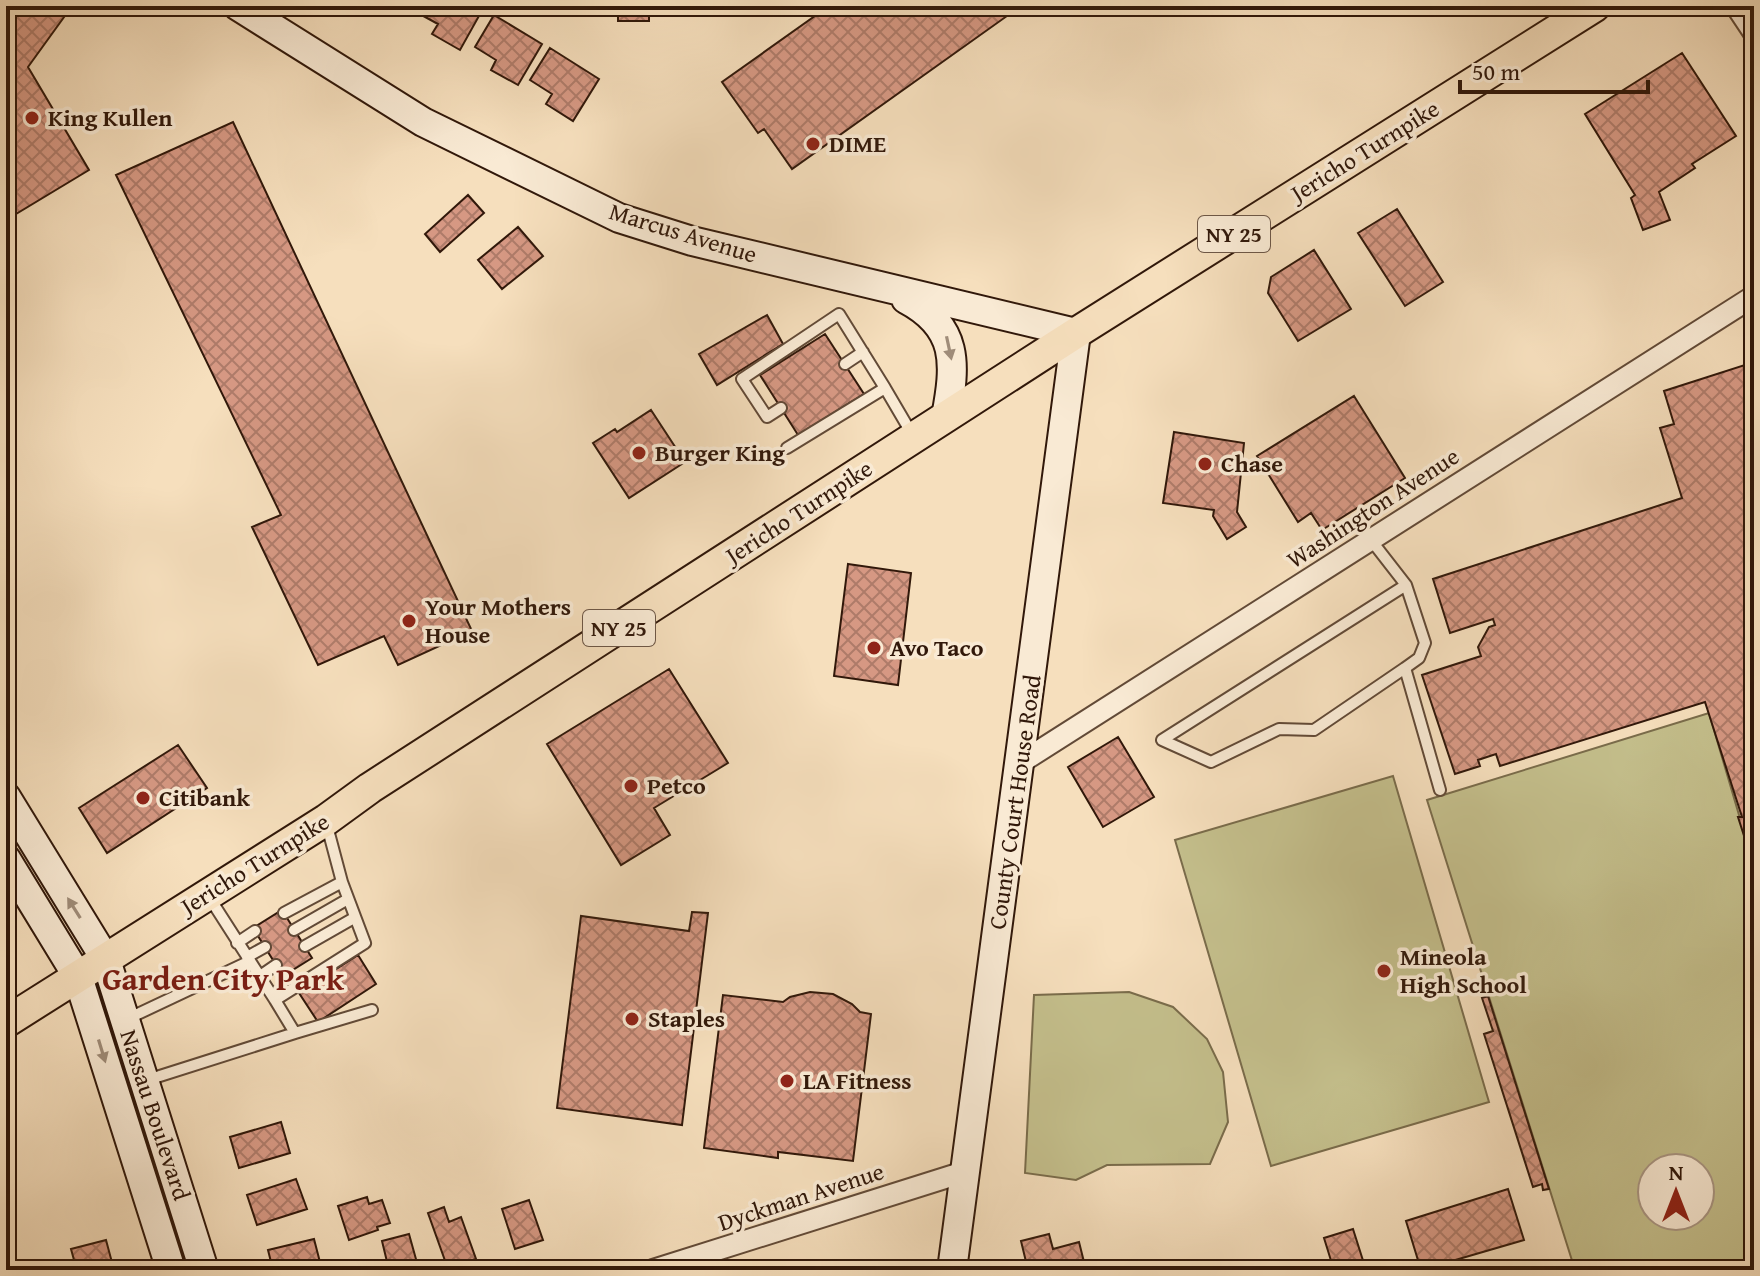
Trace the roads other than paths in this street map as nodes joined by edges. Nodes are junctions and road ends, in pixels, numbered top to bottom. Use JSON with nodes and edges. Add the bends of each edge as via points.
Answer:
{"nodes":[{"id":1,"x":238,"y":6,"type":"edge"},
{"id":2,"x":1595,"y":6,"type":"edge"},
{"id":3,"x":1736,"y":6,"type":"edge"},
{"id":4,"x":1754,"y":33,"type":"edge"},
{"id":5,"x":845,"y":277,"type":"junction"},
{"id":6,"x":1754,"y":296,"type":"edge"},
{"id":7,"x":1076,"y":333,"type":"junction"},
{"id":8,"x":863,"y":352,"type":"junction"},
{"id":9,"x":845,"y":364,"type":"dead end"},
{"id":10,"x":885,"y":388,"type":"junction"},
{"id":11,"x":781,"y":408,"type":"dead end"},
{"id":12,"x":946,"y":417,"type":"junction"},
{"id":13,"x":914,"y":438,"type":"junction"},
{"id":14,"x":787,"y":448,"type":"dead end"},
{"id":15,"x":1371,"y":540,"type":"junction"},
{"id":16,"x":1406,"y":585,"type":"junction"},
{"id":17,"x":1405,"y":668,"type":"junction"},
{"id":18,"x":1020,"y":763,"type":"junction"},
{"id":19,"x":1440,"y":790,"type":"dead end"},
{"id":20,"x":6,"y":797,"type":"edge"},
{"id":21,"x":326,"y":820,"type":"junction"},
{"id":22,"x":6,"y":859,"type":"edge"},
{"id":23,"x":342,"y":882,"type":"junction"},
{"id":24,"x":207,"y":894,"type":"junction"},
{"id":25,"x":348,"y":899,"type":"junction"},
{"id":26,"x":284,"y":913,"type":"dead end"},
{"id":27,"x":354,"y":918,"type":"junction"},
{"id":28,"x":294,"y":930,"type":"dead end"},
{"id":29,"x":255,"y":931,"type":"dead end"},
{"id":30,"x":237,"y":943,"type":"junction"},
{"id":31,"x":305,"y":946,"type":"dead end"},
{"id":32,"x":265,"y":947,"type":"dead end"},
{"id":33,"x":249,"y":959,"type":"junction"},
{"id":34,"x":106,"y":960,"type":"junction"},
{"id":35,"x":276,"y":965,"type":"dead end"},
{"id":36,"x":260,"y":976,"type":"junction"},
{"id":37,"x":78,"y":977,"type":"junction"},
{"id":38,"x":275,"y":1000,"type":"junction"},
{"id":39,"x":372,"y":1010,"type":"dead end"},
{"id":40,"x":125,"y":1020,"type":"junction"},
{"id":41,"x":6,"y":1022,"type":"edge"},
{"id":42,"x":295,"y":1033,"type":"junction"},
{"id":43,"x":144,"y":1081,"type":"junction"},
{"id":44,"x":964,"y":1172,"type":"junction"},
{"id":45,"x":171,"y":1270,"type":"edge"},
{"id":46,"x":204,"y":1270,"type":"edge"},
{"id":47,"x":653,"y":1270,"type":"edge"},
{"id":48,"x":952,"y":1270,"type":"edge"}],
"edges":[{"from":1,"to":5,"type":"main road","name":"Marcus Avenue","via":[[423,122],[619,218]]},
{"from":2,"to":7,"type":"main road","name":"Jericho Turnpike","number":"NY 25"},
{"from":3,"to":4,"type":"street"},
{"from":5,"to":7,"type":"main road","name":"Marcus Avenue"},
{"from":5,"to":12,"type":"main road","one_way":true,"via":[[905,298],[936,318],[952,351]]},
{"from":6,"to":15,"type":"street","name":"Washington Avenue"},
{"from":7,"to":12,"type":"main road","name":"Jericho Turnpike","number":"NY 25"},
{"from":7,"to":18,"type":"main road","name":"County Court House Road"},
{"from":8,"to":9,"type":"lane"},
{"from":8,"to":10,"type":"lane"},
{"from":8,"to":11,"type":"lane","via":[[839,314],[742,379],[767,417]]},
{"from":10,"to":13,"type":"lane"},
{"from":10,"to":14,"type":"lane"},
{"from":12,"to":13,"type":"main road","name":"Jericho Turnpike","number":"NY 25"},
{"from":13,"to":21,"type":"main road","name":"Jericho Turnpike","number":"NY 25"},
{"from":15,"to":16,"type":"lane"},
{"from":15,"to":18,"type":"street","name":"Washington Avenue"},
{"from":16,"to":17,"type":"lane","via":[[1425,643],[1419,658]]},
{"from":16,"to":17,"type":"lane","via":[[1162,740],[1211,762],[1279,729],[1314,730]]},
{"from":17,"to":19,"type":"lane"},
{"from":18,"to":44,"type":"main road","name":"County Court House Road"},
{"from":34,"to":20,"type":"main road","name":"Nassau Boulevard","one_way":true},
{"from":21,"to":23,"type":"lane"},
{"from":21,"to":24,"type":"main road","name":"Jericho Turnpike","number":"NY 25"},
{"from":22,"to":37,"type":"main road","name":"Nassau Boulevard"},
{"from":23,"to":25,"type":"lane"},
{"from":23,"to":26,"type":"lane"},
{"from":24,"to":30,"type":"lane"},
{"from":24,"to":34,"type":"main road","name":"Jericho Turnpike","number":"NY 25"},
{"from":25,"to":27,"type":"lane"},
{"from":25,"to":28,"type":"lane"},
{"from":27,"to":31,"type":"lane"},
{"from":27,"to":38,"type":"lane","via":[[365,943]]},
{"from":29,"to":30,"type":"lane"},
{"from":30,"to":33,"type":"lane"},
{"from":32,"to":33,"type":"lane"},
{"from":33,"to":36,"type":"lane"},
{"from":33,"to":40,"type":"lane"},
{"from":34,"to":37,"type":"main road","name":"Jericho Turnpike","number":"NY 25"},
{"from":34,"to":40,"type":"main road","name":"Nassau Boulevard"},
{"from":35,"to":36,"type":"lane"},
{"from":36,"to":38,"type":"lane"},
{"from":37,"to":41,"type":"main road","name":"Jericho Turnpike","number":"NY 25"},
{"from":37,"to":45,"type":"main road","name":"Nassau Boulevard","one_way":true},
{"from":38,"to":42,"type":"lane"},
{"from":39,"to":42,"type":"lane"},
{"from":40,"to":43,"type":"main road","name":"Nassau Boulevard"},
{"from":42,"to":43,"type":"lane"},
{"from":43,"to":46,"type":"main road","name":"Nassau Boulevard"},
{"from":44,"to":47,"type":"street","name":"Dyckman Avenue"},
{"from":44,"to":48,"type":"main road","name":"County Court House Road"}]}
